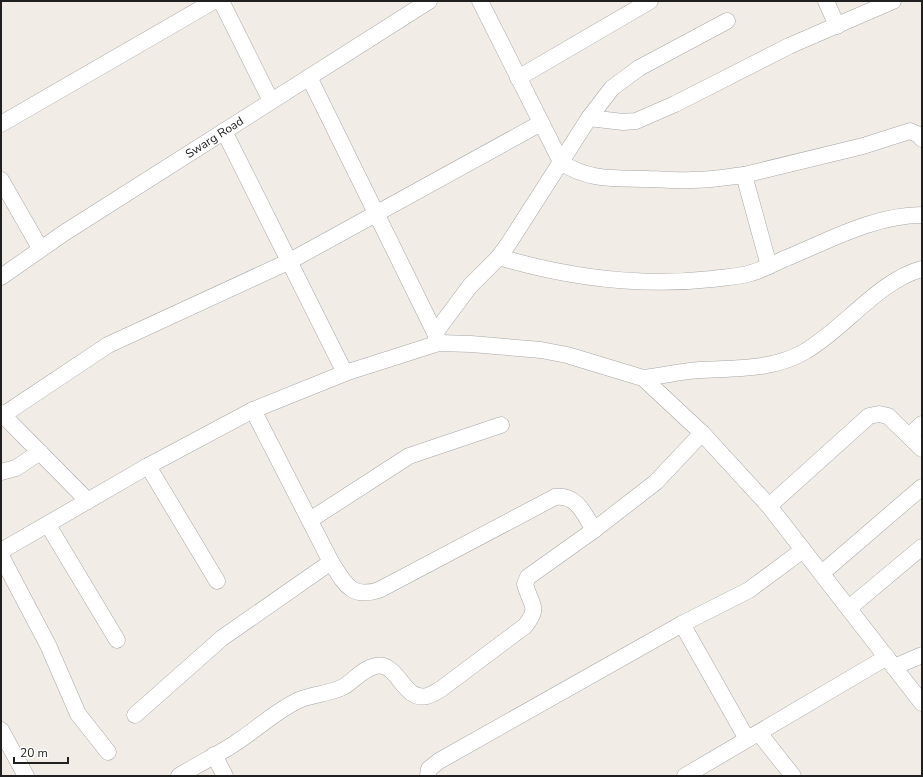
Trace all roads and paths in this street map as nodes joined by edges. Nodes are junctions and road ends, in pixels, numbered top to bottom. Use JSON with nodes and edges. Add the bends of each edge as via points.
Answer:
{"nodes":[{"id":1,"x":214,"y":1,"type":"edge"},
{"id":2,"x":221,"y":1,"type":"edge"},
{"id":3,"x":429,"y":1,"type":"edge"},
{"id":4,"x":480,"y":1,"type":"edge"},
{"id":5,"x":650,"y":1,"type":"edge"},
{"id":6,"x":826,"y":1,"type":"edge"},
{"id":7,"x":893,"y":1,"type":"edge"},
{"id":8,"x":727,"y":21,"type":"dead end"},
{"id":9,"x":837,"y":26,"type":"junction"},
{"id":10,"x":308,"y":77,"type":"junction"},
{"id":11,"x":518,"y":78,"type":"junction"},
{"id":12,"x":271,"y":101,"type":"junction"},
{"id":13,"x":589,"y":118,"type":"junction"},
{"id":14,"x":541,"y":123,"type":"junction"},
{"id":15,"x":1,"y":124,"type":"edge"},
{"id":16,"x":224,"y":131,"type":"junction"},
{"id":17,"x":922,"y":139,"type":"edge"},
{"id":18,"x":561,"y":162,"type":"junction"},
{"id":19,"x":744,"y":175,"type":"junction"},
{"id":20,"x":1,"y":180,"type":"edge"},
{"id":21,"x":376,"y":213,"type":"junction"},
{"id":22,"x":922,"y":215,"type":"edge"},
{"id":23,"x":40,"y":248,"type":"junction"},
{"id":24,"x":499,"y":257,"type":"junction"},
{"id":25,"x":290,"y":261,"type":"junction"},
{"id":26,"x":769,"y":266,"type":"junction"},
{"id":27,"x":922,"y":269,"type":"edge"},
{"id":28,"x":1,"y":278,"type":"edge"},
{"id":29,"x":437,"y":338,"type":"junction"},
{"id":30,"x":345,"y":373,"type":"junction"},
{"id":31,"x":643,"y":378,"type":"junction"},
{"id":32,"x":253,"y":410,"type":"junction"},
{"id":33,"x":2,"y":414,"type":"edge"},
{"id":34,"x":922,"y":424,"type":"edge"},
{"id":35,"x":501,"y":425,"type":"dead end"},
{"id":36,"x":702,"y":433,"type":"junction"},
{"id":37,"x":909,"y":436,"type":"junction"},
{"id":38,"x":922,"y":450,"type":"edge"},
{"id":39,"x":40,"y":452,"type":"junction"},
{"id":40,"x":148,"y":466,"type":"junction"},
{"id":41,"x":1,"y":472,"type":"edge"},
{"id":42,"x":922,"y":487,"type":"edge"},
{"id":43,"x":88,"y":501,"type":"junction"},
{"id":44,"x":769,"y":506,"type":"junction"},
{"id":45,"x":310,"y":520,"type":"junction"},
{"id":46,"x":48,"y":525,"type":"junction"},
{"id":47,"x":594,"y":530,"type":"junction"},
{"id":48,"x":922,"y":547,"type":"edge"},
{"id":49,"x":803,"y":550,"type":"junction"},
{"id":50,"x":1,"y":551,"type":"edge"},
{"id":51,"x":1,"y":556,"type":"edge"},
{"id":52,"x":331,"y":562,"type":"junction"},
{"id":53,"x":822,"y":573,"type":"junction"},
{"id":54,"x":216,"y":581,"type":"dead end"},
{"id":55,"x":849,"y":608,"type":"junction"},
{"id":56,"x":682,"y":624,"type":"junction"},
{"id":57,"x":117,"y":640,"type":"dead end"},
{"id":58,"x":922,"y":656,"type":"edge"},
{"id":59,"x":890,"y":662,"type":"junction"},
{"id":60,"x":922,"y":703,"type":"edge"},
{"id":61,"x":135,"y":715,"type":"dead end"},
{"id":62,"x":1,"y":730,"type":"edge"},
{"id":63,"x":753,"y":736,"type":"junction"},
{"id":64,"x":108,"y":752,"type":"dead end"},
{"id":65,"x":214,"y":755,"type":"junction"},
{"id":66,"x":26,"y":776,"type":"edge"},
{"id":67,"x":179,"y":776,"type":"edge"},
{"id":68,"x":225,"y":776,"type":"edge"},
{"id":69,"x":428,"y":776,"type":"edge"},
{"id":70,"x":685,"y":776,"type":"edge"},
{"id":71,"x":794,"y":776,"type":"edge"}],
"edges":[{"from":1,"to":15,"type":"street"},
{"from":2,"to":12,"type":"street"},
{"from":3,"to":10,"type":"street","name":"Swarg Road"},
{"from":4,"to":11,"type":"street"},
{"from":5,"to":11,"type":"street"},
{"from":6,"to":9,"type":"street"},
{"from":7,"to":9,"type":"street"},
{"from":8,"to":13,"type":"street","via":[[625,77],[612,88]]},
{"from":9,"to":13,"type":"street","via":[[789,46],[636,121]]},
{"from":10,"to":12,"type":"street","name":"Swarg Road"},
{"from":10,"to":21,"type":"street"},
{"from":11,"to":14,"type":"street"},
{"from":12,"to":16,"type":"street","name":"Swarg Road"},
{"from":13,"to":18,"type":"street"},
{"from":14,"to":18,"type":"street"},
{"from":14,"to":21,"type":"street"},
{"from":16,"to":23,"type":"street","name":"Swarg Road"},
{"from":16,"to":25,"type":"street"},
{"from":17,"to":19,"type":"street","via":[[910,131],[864,146]]},
{"from":18,"to":19,"type":"street","via":[[572,170],[588,175],[613,178],[692,180]]},
{"from":18,"to":24,"type":"street"},
{"from":19,"to":26,"type":"street"},
{"from":20,"to":23,"type":"street"},
{"from":21,"to":25,"type":"street"},
{"from":21,"to":29,"type":"street"},
{"from":22,"to":26,"type":"street","via":[[893,218],[858,228]]},
{"from":23,"to":28,"type":"street","name":"Swarg Road"},
{"from":24,"to":26,"type":"street","via":[[566,273],[644,281],[692,281],[738,276]]},
{"from":24,"to":29,"type":"street","via":[[466,291]]},
{"from":25,"to":30,"type":"street"},
{"from":25,"to":33,"type":"street","via":[[108,345]]},
{"from":27,"to":31,"type":"street","via":[[895,281],[823,340],[785,361]]},
{"from":29,"to":30,"type":"street"},
{"from":29,"to":31,"type":"street","via":[[554,353],[587,360]]},
{"from":30,"to":32,"type":"street"},
{"from":31,"to":36,"type":"street"},
{"from":32,"to":40,"type":"street"},
{"from":32,"to":45,"type":"street"},
{"from":33,"to":39,"type":"street"},
{"from":34,"to":37,"type":"street"},
{"from":35,"to":45,"type":"street","via":[[409,456]]},
{"from":36,"to":44,"type":"street"},
{"from":36,"to":47,"type":"street","via":[[656,482]]},
{"from":37,"to":38,"type":"street"},
{"from":37,"to":44,"type":"street","via":[[888,416],[869,416]]},
{"from":39,"to":41,"type":"street","via":[[16,468]]},
{"from":39,"to":43,"type":"street"},
{"from":40,"to":43,"type":"street"},
{"from":40,"to":54,"type":"street"},
{"from":42,"to":53,"type":"street"},
{"from":43,"to":46,"type":"street"},
{"from":44,"to":49,"type":"street"},
{"from":45,"to":52,"type":"street"},
{"from":46,"to":50,"type":"street"},
{"from":46,"to":57,"type":"street"},
{"from":47,"to":52,"type":"street","via":[[573,500],[564,496],[555,497],[379,590],[366,594],[358,593],[349,587]]},
{"from":47,"to":65,"type":"street","via":[[528,577],[525,584],[527,594],[535,610],[533,617],[525,626],[441,689],[428,696],[418,696],[409,692],[391,671],[382,666],[375,666],[331,692],[300,699],[235,744]]},
{"from":48,"to":55,"type":"street"},
{"from":49,"to":53,"type":"street"},
{"from":49,"to":56,"type":"street","via":[[749,590]]},
{"from":51,"to":64,"type":"street","via":[[48,645],[78,714]]},
{"from":52,"to":61,"type":"street","via":[[222,638]]},
{"from":53,"to":55,"type":"street"},
{"from":55,"to":59,"type":"street"},
{"from":56,"to":63,"type":"street"},
{"from":56,"to":69,"type":"street","via":[[439,762],[429,769]]},
{"from":58,"to":59,"type":"street"},
{"from":59,"to":60,"type":"street"},
{"from":59,"to":63,"type":"street"},
{"from":62,"to":66,"type":"street"},
{"from":63,"to":70,"type":"street"},
{"from":63,"to":71,"type":"street"},
{"from":65,"to":67,"type":"street"},
{"from":65,"to":68,"type":"street"}]}
